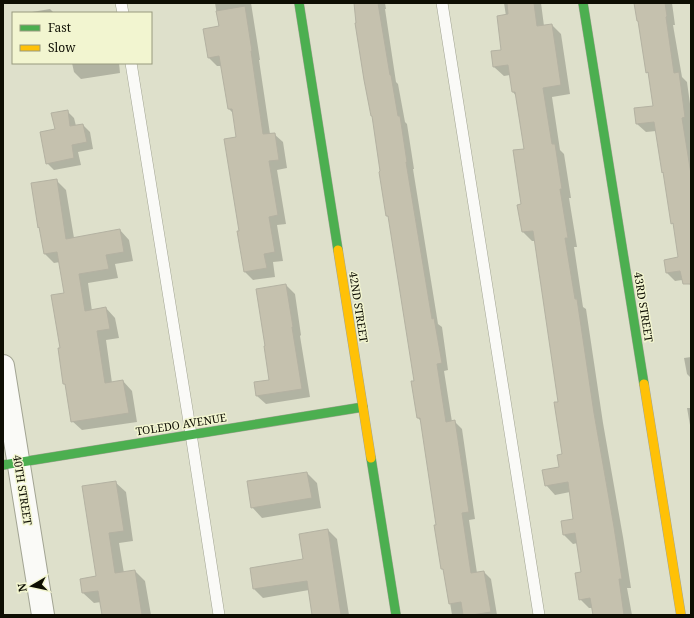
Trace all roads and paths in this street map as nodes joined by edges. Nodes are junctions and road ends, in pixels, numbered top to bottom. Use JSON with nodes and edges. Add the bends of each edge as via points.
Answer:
{"nodes":[{"id":1,"x":299,"y":3,"type":"edge"},
{"id":2,"x":442,"y":3,"type":"edge"},
{"id":3,"x":583,"y":3,"type":"edge"},
{"id":4,"x":131,"y":64,"type":"edge"},
{"id":5,"x":3,"y":366,"type":"edge"},
{"id":6,"x":363,"y":407,"type":"junction"},
{"id":7,"x":191,"y":434,"type":"junction"},
{"id":8,"x":11,"y":464,"type":"edge"},
{"id":9,"x":43,"y":615,"type":"edge"},
{"id":10,"x":219,"y":615,"type":"edge"},
{"id":11,"x":396,"y":615,"type":"edge"},
{"id":12,"x":539,"y":615,"type":"edge"},
{"id":13,"x":680,"y":615,"type":"edge"}],
"edges":[{"from":1,"to":6,"type":"street","name":"42ND STREET"},
{"from":2,"to":12,"type":"lane"},
{"from":3,"to":13,"type":"street","name":"43RD STREET"},
{"from":4,"to":7,"type":"lane"},
{"from":5,"to":8,"type":"street","name":"40TH STREET"},
{"from":6,"to":7,"type":"street","name":"TOLEDO AVENUE"},
{"from":6,"to":11,"type":"street","name":"42ND STREET"},
{"from":7,"to":8,"type":"street","name":"TOLEDO AVENUE"},
{"from":7,"to":10,"type":"lane"},
{"from":8,"to":9,"type":"street","name":"40TH STREET"}]}
